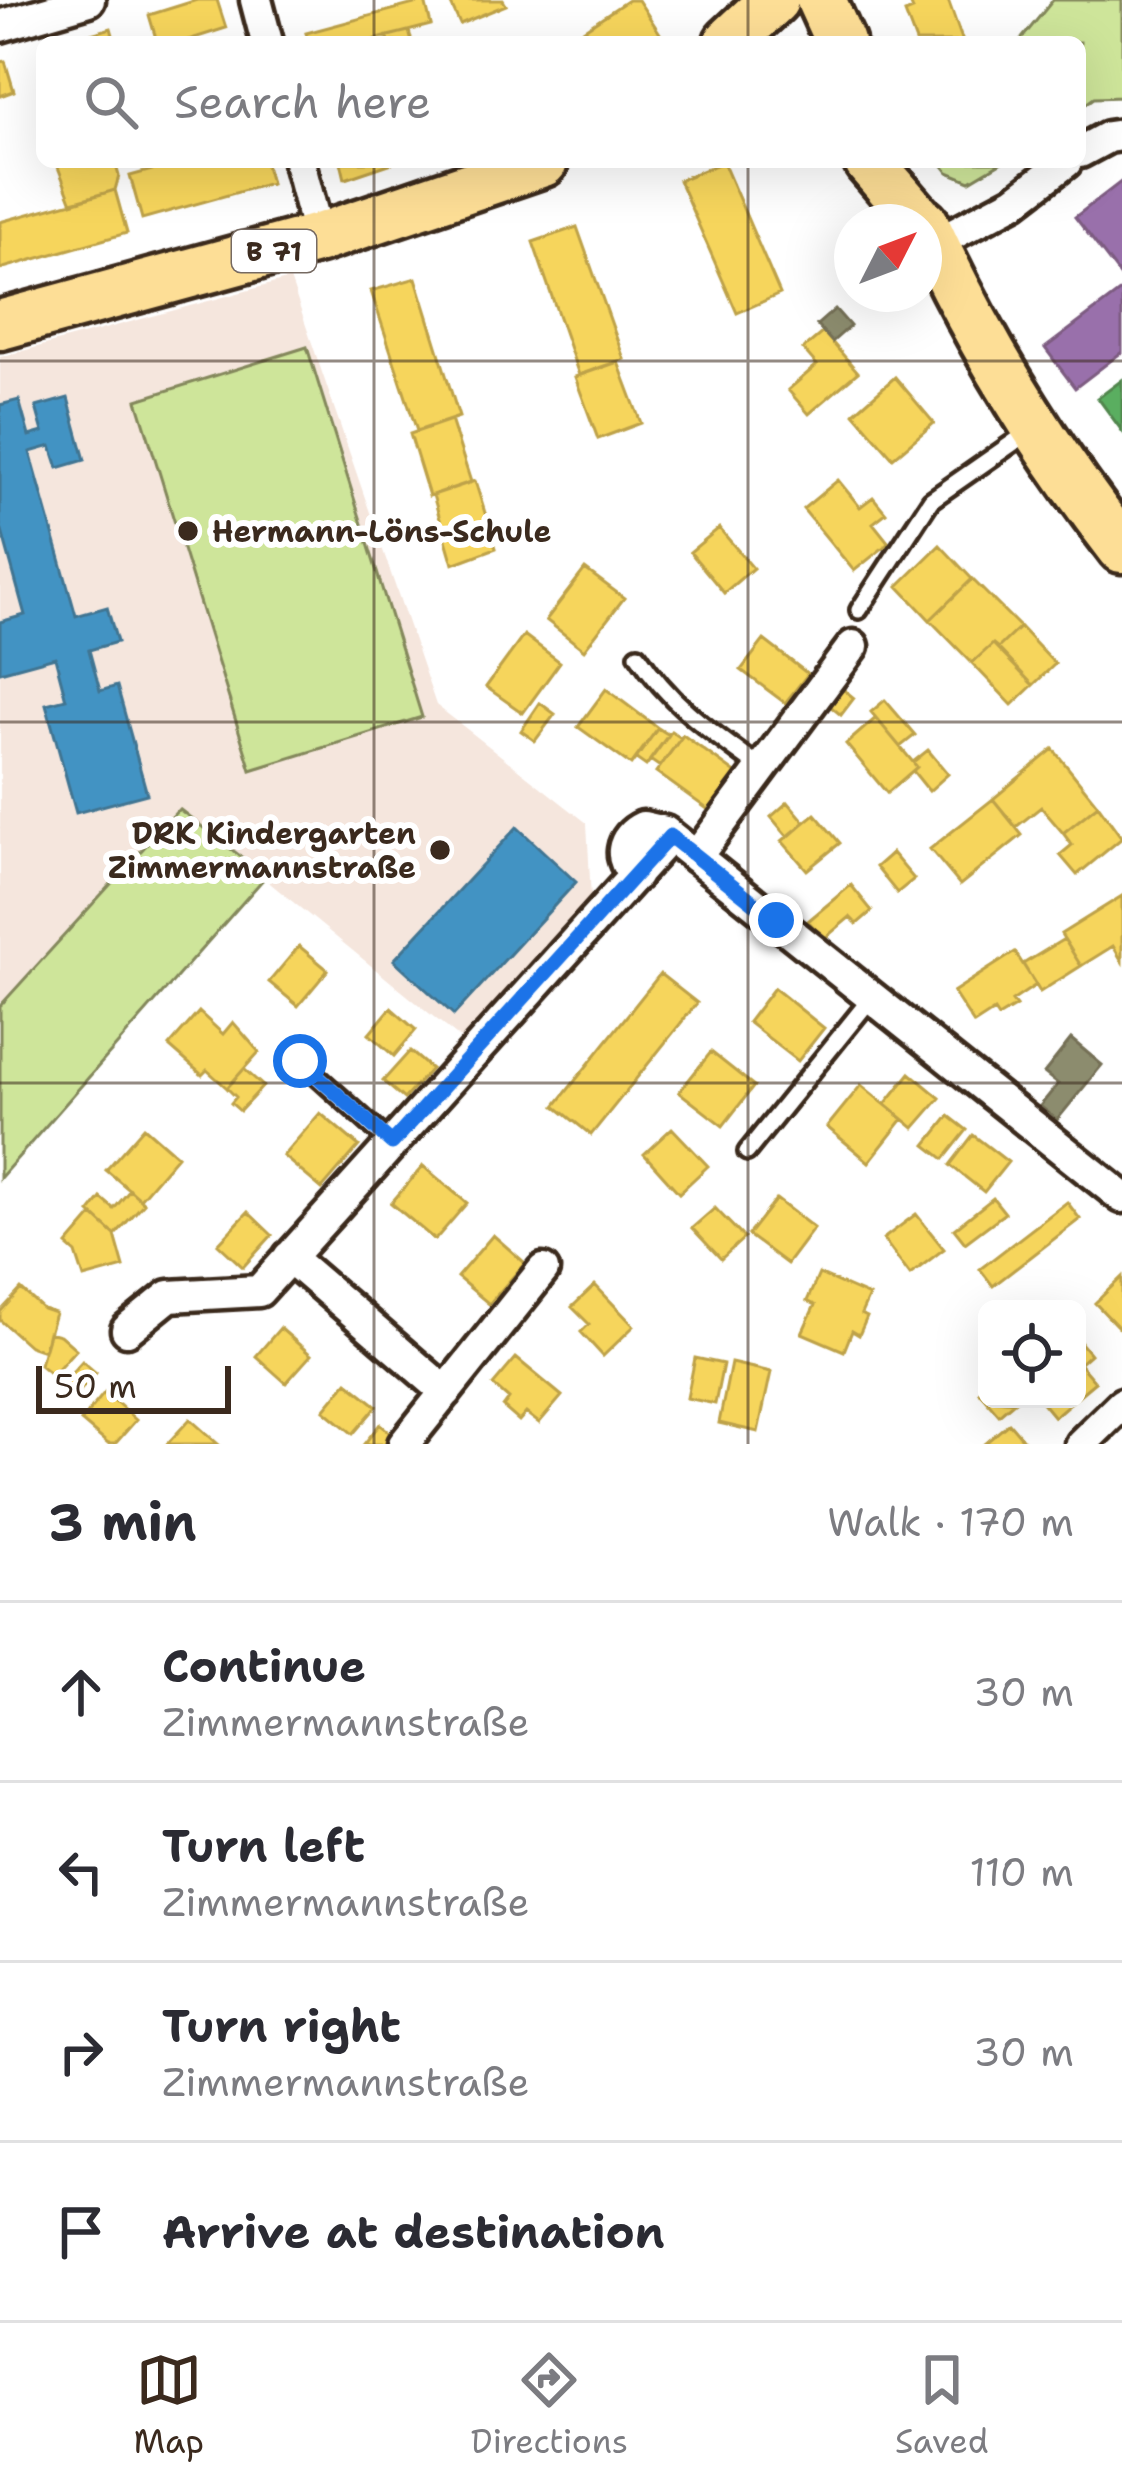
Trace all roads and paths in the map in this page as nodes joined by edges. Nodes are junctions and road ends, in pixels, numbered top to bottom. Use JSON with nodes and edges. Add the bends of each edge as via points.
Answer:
{"nodes":[{"id":1,"x":88,"y":0,"type":"edge"},
{"id":2,"x":256,"y":0,"type":"edge"},
{"id":3,"x":774,"y":0,"type":"edge"},
{"id":4,"x":821,"y":0,"type":"edge"},
{"id":5,"x":0,"y":26,"type":"edge"},
{"id":6,"x":265,"y":36,"type":"edge"},
{"id":7,"x":735,"y":36,"type":"edge"},
{"id":8,"x":837,"y":36,"type":"edge"},
{"id":9,"x":1122,"y":135,"type":"edge"},
{"id":10,"x":1086,"y":149,"type":"edge"},
{"id":11,"x":301,"y":168,"type":"edge"},
{"id":12,"x":525,"y":168,"type":"edge"},
{"id":13,"x":874,"y":168,"type":"edge"},
{"id":14,"x":899,"y":168,"type":"edge"},
{"id":15,"x":1058,"y":168,"type":"edge"},
{"id":16,"x":905,"y":204,"type":"edge"},
{"id":17,"x":915,"y":204,"type":"edge"},
{"id":18,"x":942,"y":222,"type":"edge"},
{"id":19,"x":319,"y":238,"type":"junction"},
{"id":20,"x":942,"y":260,"type":"edge"},
{"id":21,"x":0,"y":325,"type":"edge"},
{"id":22,"x":1036,"y":428,"type":"junction"},
{"id":23,"x":1122,"y":548,"type":"edge"},
{"id":24,"x":859,"y":610,"type":"dead end"},
{"id":25,"x":853,"y":646,"type":"dead end"},
{"id":26,"x":638,"y":655,"type":"dead end"},
{"id":27,"x":762,"y":770,"type":"junction"},
{"id":28,"x":696,"y":857,"type":"junction"},
{"id":29,"x":872,"y":997,"type":"junction"},
{"id":30,"x":300,"y":1061,"type":"dead end"},
{"id":31,"x":392,"y":1143,"type":"junction"},
{"id":32,"x":747,"y":1152,"type":"dead end"},
{"id":33,"x":1122,"y":1197,"type":"edge"},
{"id":34,"x":289,"y":1257,"type":"junction"},
{"id":35,"x":543,"y":1270,"type":"dead end"},
{"id":36,"x":127,"y":1330,"type":"dead end"},
{"id":37,"x":446,"y":1392,"type":"junction"},
{"id":38,"x":1122,"y":1404,"type":"edge"},
{"id":39,"x":404,"y":1444,"type":"edge"},
{"id":40,"x":1081,"y":1444,"type":"edge"}],
"edges":[{"from":1,"to":5,"type":"street"},
{"from":2,"to":6,"type":"street"},
{"from":3,"to":7,"type":"main road"},
{"from":4,"to":8,"type":"main road"},
{"from":9,"to":10,"type":"street"},
{"from":11,"to":19,"type":"street"},
{"from":12,"to":19,"type":"main road","number":"B 71"},
{"from":13,"to":16,"type":"main road"},
{"from":14,"to":17,"type":"main road"},
{"from":15,"to":18,"type":"street","via":[[1015,201]]},
{"from":19,"to":21,"type":"main road","number":"B 71"},
{"from":20,"to":22,"type":"main road"},
{"from":22,"to":23,"type":"main road"},
{"from":22,"to":24,"type":"lane","via":[[931,500]]},
{"from":25,"to":27,"type":"street"},
{"from":26,"to":27,"type":"lane","via":[[683,711]]},
{"from":27,"to":28,"type":"street"},
{"from":28,"to":29,"type":"street"},
{"from":28,"to":31,"type":"street","via":[[653,827],[631,833],[623,854],[636,875]]},
{"from":29,"to":32,"type":"lane"},
{"from":29,"to":33,"type":"street"},
{"from":30,"to":31,"type":"lane"},
{"from":31,"to":34,"type":"street"},
{"from":34,"to":36,"type":"street","via":[[259,1291],[169,1296]]},
{"from":34,"to":37,"type":"street"},
{"from":35,"to":37,"type":"street"},
{"from":37,"to":39,"type":"street"},
{"from":38,"to":40,"type":"street"}]}
